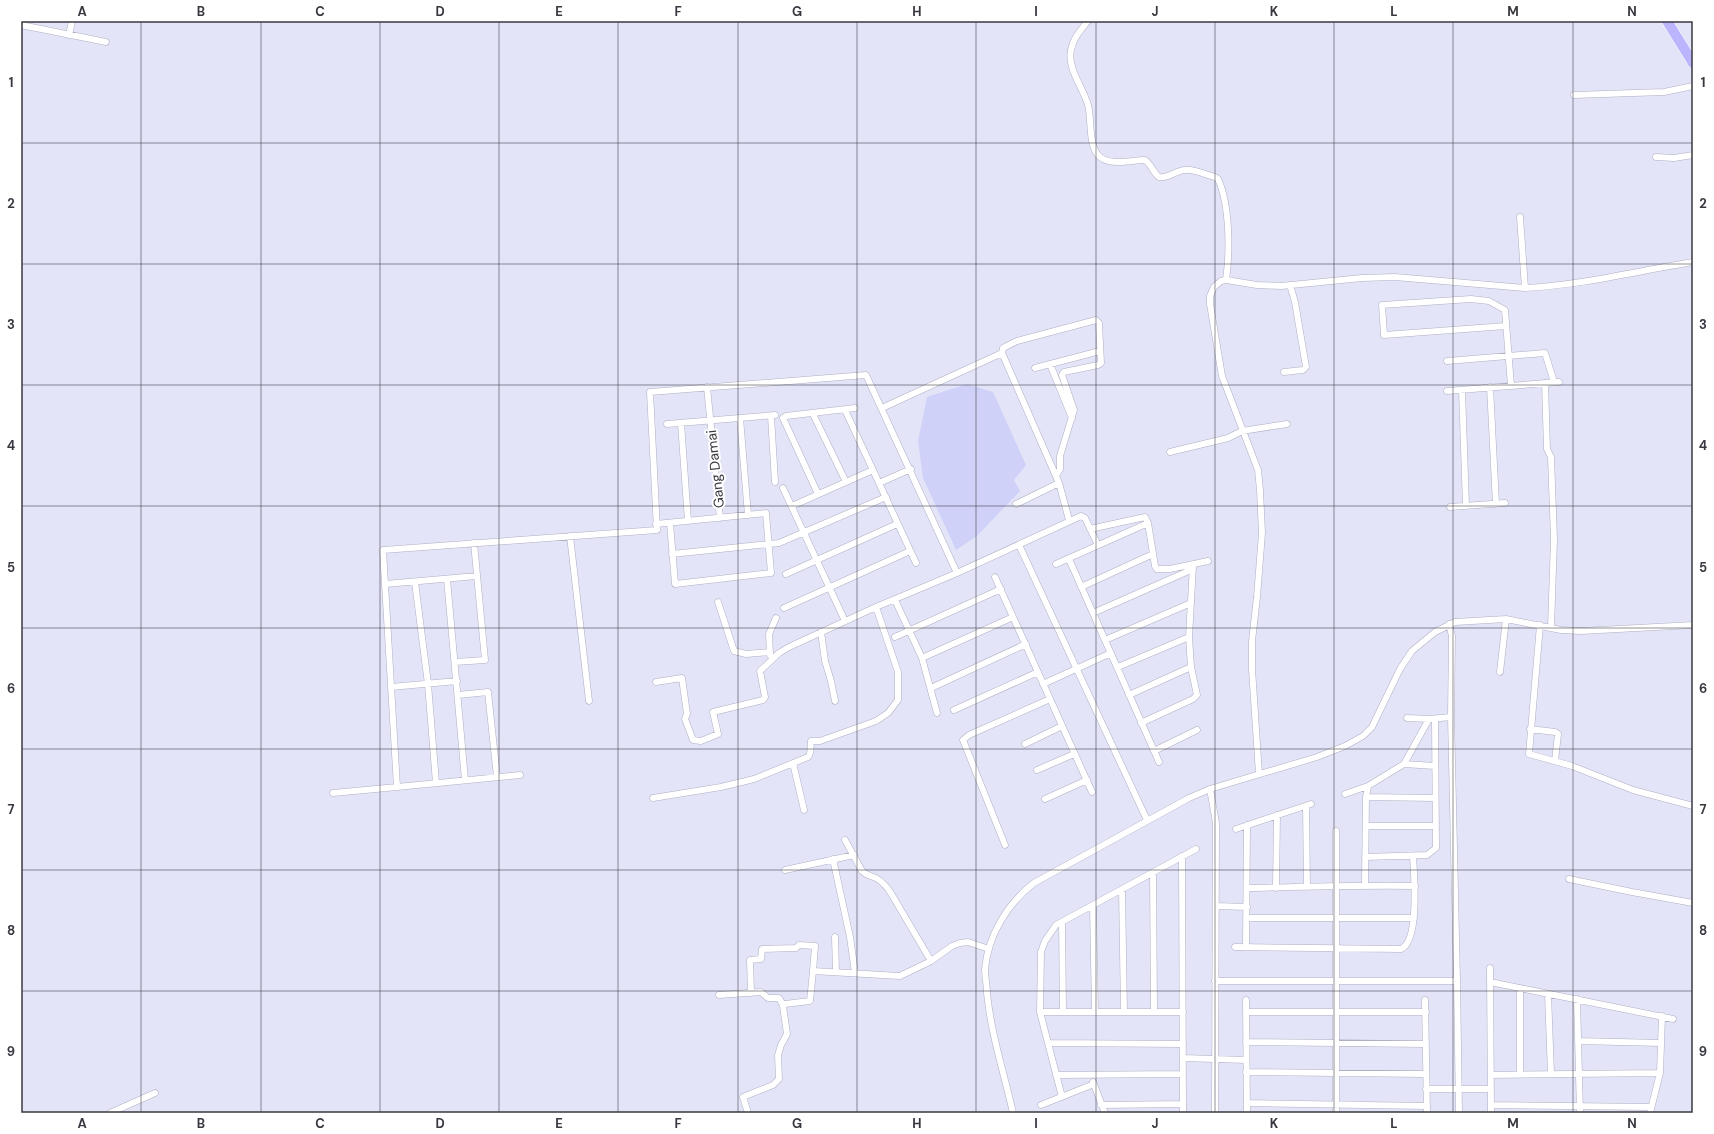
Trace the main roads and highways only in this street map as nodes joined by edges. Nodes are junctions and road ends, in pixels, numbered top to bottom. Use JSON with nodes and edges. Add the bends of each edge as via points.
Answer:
{"nodes":[{"id":1,"x":1667,"y":21,"type":"edge"},
{"id":2,"x":1693,"y":63,"type":"edge"}],
"edges":[{"from":1,"to":2,"type":"main road"}]}
